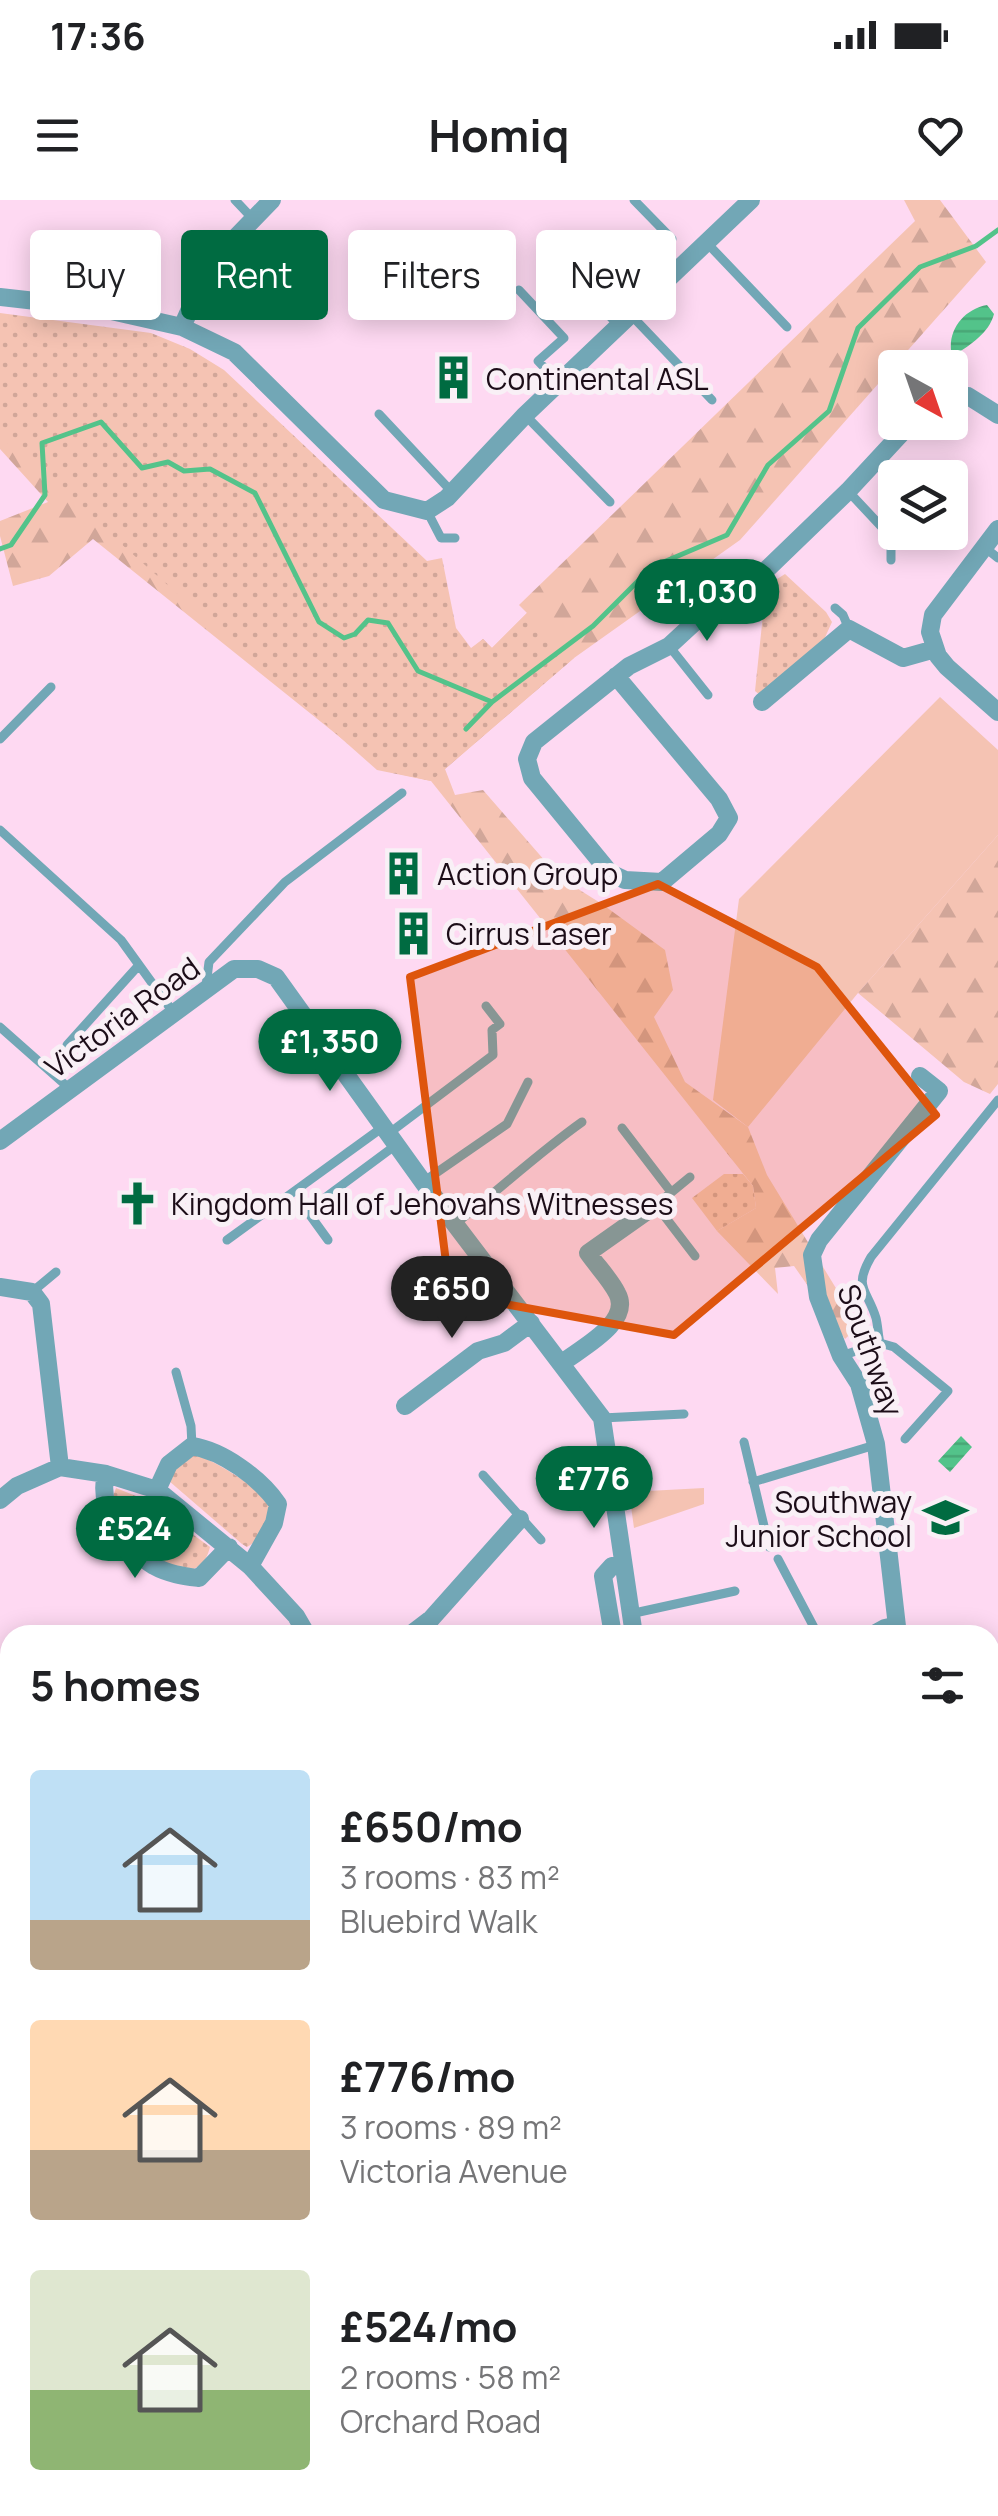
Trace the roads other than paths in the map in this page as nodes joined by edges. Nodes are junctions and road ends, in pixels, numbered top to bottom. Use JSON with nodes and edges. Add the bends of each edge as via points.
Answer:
{"nodes":[{"id":1,"x":234,"y":200,"type":"edge"},
{"id":2,"x":272,"y":200,"type":"edge"},
{"id":3,"x":634,"y":200,"type":"edge"},
{"id":4,"x":751,"y":200,"type":"edge"},
{"id":5,"x":248,"y":223,"type":"junction"},
{"id":6,"x":252,"y":230,"type":"edge"},
{"id":7,"x":663,"y":230,"type":"edge"},
{"id":8,"x":706,"y":242,"type":"junction"},
{"id":9,"x":676,"y":271,"type":"edge"},
{"id":10,"x":520,"y":290,"type":"dead end"},
{"id":11,"x":0,"y":297,"type":"edge"},
{"id":12,"x":625,"y":320,"type":"joint"},
{"id":13,"x":182,"y":327,"type":"junction"},
{"id":14,"x":787,"y":327,"type":"dead end"},
{"id":15,"x":559,"y":383,"type":"junction"},
{"id":16,"x":968,"y":396,"type":"edge"},
{"id":17,"x":712,"y":400,"type":"dead end"},
{"id":18,"x":378,"y":414,"type":"dead end"},
{"id":19,"x":525,"y":415,"type":"junction"},
{"id":20,"x":998,"y":416,"type":"edge"},
{"id":21,"x":895,"y":440,"type":"edge"},
{"id":22,"x":848,"y":491,"type":"junction"},
{"id":23,"x":452,"y":492,"type":"junction"},
{"id":24,"x":610,"y":502,"type":"dead end"},
{"id":25,"x":427,"y":511,"type":"junction"},
{"id":26,"x":998,"y":529,"type":"edge"},
{"id":27,"x":456,"y":538,"type":"dead end"},
{"id":28,"x":991,"y":552,"type":"edge"},
{"id":29,"x":891,"y":560,"type":"dead end"},
{"id":30,"x":836,"y":608,"type":"dead end"},
{"id":31,"x":849,"y":629,"type":"junction"},
{"id":32,"x":670,"y":646,"type":"junction"},
{"id":33,"x":935,"y":649,"type":"junction"},
{"id":34,"x":622,"y":671,"type":"junction"},
{"id":35,"x":51,"y":687,"type":"dead end"},
{"id":36,"x":708,"y":695,"type":"dead end"},
{"id":37,"x":762,"y":702,"type":"dead end"},
{"id":38,"x":998,"y":712,"type":"edge"},
{"id":39,"x":0,"y":739,"type":"edge"},
{"id":40,"x":402,"y":792,"type":"dead end"},
{"id":41,"x":0,"y":830,"type":"edge"},
{"id":42,"x":139,"y":965,"type":"junction"},
{"id":43,"x":206,"y":989,"type":"junction"},
{"id":44,"x":486,"y":1006,"type":"dead end"},
{"id":45,"x":173,"y":1012,"type":"junction"},
{"id":46,"x":0,"y":1027,"type":"edge"},
{"id":47,"x":66,"y":1045,"type":"dead end"},
{"id":48,"x":920,"y":1076,"type":"dead end"},
{"id":49,"x":528,"y":1082,"type":"dead end"},
{"id":50,"x":70,"y":1089,"type":"junction"},
{"id":51,"x":998,"y":1100,"type":"edge"},
{"id":52,"x":582,"y":1122,"type":"dead end"},
{"id":53,"x":622,"y":1128,"type":"dead end"},
{"id":54,"x":389,"y":1135,"type":"junction"},
{"id":55,"x":0,"y":1141,"type":"edge"},
{"id":56,"x":690,"y":1178,"type":"dead end"},
{"id":57,"x":424,"y":1182,"type":"junction"},
{"id":58,"x":671,"y":1192,"type":"junction"},
{"id":59,"x":656,"y":1205,"type":"junction"},
{"id":60,"x":455,"y":1224,"type":"junction"},
{"id":61,"x":227,"y":1240,"type":"dead end"},
{"id":62,"x":328,"y":1240,"type":"dead end"},
{"id":63,"x":695,"y":1256,"type":"dead end"},
{"id":64,"x":56,"y":1272,"type":"dead end"},
{"id":65,"x":0,"y":1286,"type":"edge"},
{"id":66,"x":32,"y":1292,"type":"junction"},
{"id":67,"x":531,"y":1322,"type":"junction"},
{"id":68,"x":880,"y":1343,"type":"junction"},
{"id":69,"x":841,"y":1356,"type":"junction"},
{"id":70,"x":562,"y":1364,"type":"junction"},
{"id":71,"x":176,"y":1372,"type":"dead end"},
{"id":72,"x":405,"y":1406,"type":"dead end"},
{"id":73,"x":684,"y":1414,"type":"dead end"},
{"id":74,"x":602,"y":1418,"type":"junction"},
{"id":75,"x":905,"y":1439,"type":"dead end"},
{"id":76,"x":744,"y":1442,"type":"dead end"},
{"id":77,"x":876,"y":1444,"type":"junction"},
{"id":78,"x":192,"y":1446,"type":"junction"},
{"id":79,"x":60,"y":1467,"type":"junction"},
{"id":80,"x":106,"y":1474,"type":"junction"},
{"id":81,"x":483,"y":1475,"type":"dead end"},
{"id":82,"x":753,"y":1482,"type":"junction"},
{"id":83,"x":157,"y":1490,"type":"junction"},
{"id":84,"x":0,"y":1500,"type":"edge"},
{"id":85,"x":520,"y":1519,"type":"junction"},
{"id":86,"x":541,"y":1540,"type":"dead end"},
{"id":87,"x":769,"y":1546,"type":"dead end"},
{"id":88,"x":229,"y":1547,"type":"junction"},
{"id":89,"x":778,"y":1559,"type":"dead end"},
{"id":90,"x":622,"y":1564,"type":"junction"},
{"id":91,"x":250,"y":1566,"type":"junction"},
{"id":92,"x":734,"y":1592,"type":"dead end"},
{"id":93,"x":630,"y":1614,"type":"junction"},
{"id":94,"x":431,"y":1620,"type":"junction"},
{"id":95,"x":302,"y":1625,"type":"edge"},
{"id":96,"x":424,"y":1625,"type":"edge"},
{"id":97,"x":436,"y":1625,"type":"edge"},
{"id":98,"x":611,"y":1625,"type":"edge"},
{"id":99,"x":632,"y":1625,"type":"edge"},
{"id":100,"x":813,"y":1625,"type":"edge"},
{"id":101,"x":897,"y":1625,"type":"edge"}],
"edges":[{"from":1,"to":5,"type":"lane"},
{"from":2,"to":5,"type":"street"},
{"from":3,"to":7,"type":"lane"},
{"from":4,"to":8,"type":"street"},
{"from":5,"to":6,"type":"lane"},
{"from":5,"to":13,"type":"street","via":[[210,264]]},
{"from":8,"to":9,"type":"street"},
{"from":8,"to":14,"type":"lane"},
{"from":10,"to":15,"type":"lane","via":[[564,338],[538,362]]},
{"from":11,"to":13,"type":"street","via":[[98,308]]},
{"from":12,"to":15,"type":"street"},
{"from":12,"to":17,"type":"lane"},
{"from":13,"to":25,"type":"street","via":[[234,352],[384,500]]},
{"from":15,"to":19,"type":"street"},
{"from":16,"to":20,"type":"street"},
{"from":18,"to":23,"type":"lane"},
{"from":19,"to":23,"type":"street"},
{"from":19,"to":24,"type":"lane"},
{"from":21,"to":22,"type":"street"},
{"from":22,"to":29,"type":"lane","via":[[891,536]]},
{"from":22,"to":32,"type":"street","via":[[762,574],[734,586]]},
{"from":23,"to":25,"type":"street"},
{"from":25,"to":27,"type":"lane","via":[[440,538]]},
{"from":26,"to":28,"type":"street"},
{"from":28,"to":33,"type":"street","via":[[933,614]]},
{"from":30,"to":31,"type":"lane"},
{"from":31,"to":33,"type":"street","via":[[903,658]]},
{"from":31,"to":37,"type":"street"},
{"from":32,"to":34,"type":"street"},
{"from":32,"to":36,"type":"lane"},
{"from":33,"to":38,"type":"street"},
{"from":34,"to":34,"type":"street","via":[[534,742],[528,759],[532,778],[610,872],[624,880],[662,882],[720,834],[729,818]]},
{"from":35,"to":39,"type":"lane"},
{"from":40,"to":43,"type":"lane","via":[[285,882],[209,962]]},
{"from":41,"to":42,"type":"lane","via":[[121,940]]},
{"from":42,"to":45,"type":"lane"},
{"from":42,"to":47,"type":"lane"},
{"from":43,"to":45,"type":"street","name":"Victoria Road"},
{"from":43,"to":54,"type":"street","name":"Victoria Road","via":[[234,969],[258,969],[276,978]]},
{"from":44,"to":54,"type":"lane","via":[[500,1024],[492,1030],[493,1055]]},
{"from":45,"to":50,"type":"street","name":"Victoria Road"},
{"from":46,"to":50,"type":"lane"},
{"from":48,"to":69,"type":"street","name":"Southway","via":[[939,1091],[812,1255],[818,1297]]},
{"from":49,"to":57,"type":"lane","via":[[506,1124]]},
{"from":50,"to":55,"type":"street","name":"Victoria Road"},
{"from":51,"to":68,"type":"lane","via":[[861,1274]]},
{"from":52,"to":60,"type":"lane"},
{"from":53,"to":58,"type":"lane"},
{"from":54,"to":57,"type":"street","name":"Victoria Road"},
{"from":54,"to":61,"type":"lane"},
{"from":54,"to":62,"type":"lane","via":[[307,1210]]},
{"from":56,"to":58,"type":"lane"},
{"from":57,"to":60,"type":"street","name":"Victoria Road"},
{"from":58,"to":59,"type":"lane"},
{"from":59,"to":63,"type":"lane"},
{"from":59,"to":70,"type":"street","via":[[588,1253],[621,1309]]},
{"from":60,"to":67,"type":"street","name":"Victoria Road"},
{"from":64,"to":66,"type":"lane"},
{"from":65,"to":66,"type":"street"},
{"from":66,"to":79,"type":"street","via":[[41,1304]]},
{"from":67,"to":70,"type":"street","name":"Victoria Road"},
{"from":67,"to":72,"type":"street","via":[[504,1343],[478,1351]]},
{"from":68,"to":69,"type":"lane"},
{"from":68,"to":75,"type":"lane","via":[[948,1391]]},
{"from":69,"to":77,"type":"street","name":"Southway","via":[[859,1384]]},
{"from":70,"to":74,"type":"street","name":"Victoria Road"},
{"from":71,"to":78,"type":"lane"},
{"from":73,"to":74,"type":"lane"},
{"from":74,"to":90,"type":"street"},
{"from":76,"to":82,"type":"lane"},
{"from":77,"to":82,"type":"lane"},
{"from":77,"to":101,"type":"street","name":"Southway"},
{"from":78,"to":83,"type":"street","via":[[169,1464]]},
{"from":78,"to":91,"type":"street","via":[[210,1449],[268,1488],[278,1504]]},
{"from":79,"to":80,"type":"street"},
{"from":79,"to":84,"type":"street"},
{"from":80,"to":83,"type":"street"},
{"from":80,"to":88,"type":"street","via":[[106,1509],[152,1565],[200,1578]]},
{"from":81,"to":85,"type":"lane"},
{"from":82,"to":87,"type":"lane"},
{"from":83,"to":88,"type":"street"},
{"from":85,"to":86,"type":"lane"},
{"from":85,"to":94,"type":"street"},
{"from":88,"to":91,"type":"street"},
{"from":89,"to":100,"type":"lane"},
{"from":90,"to":93,"type":"street"},
{"from":90,"to":98,"type":"street","via":[[602,1576]]},
{"from":91,"to":95,"type":"street"},
{"from":92,"to":93,"type":"lane"},
{"from":93,"to":99,"type":"street"},
{"from":94,"to":96,"type":"street"},
{"from":94,"to":97,"type":"street"}]}
